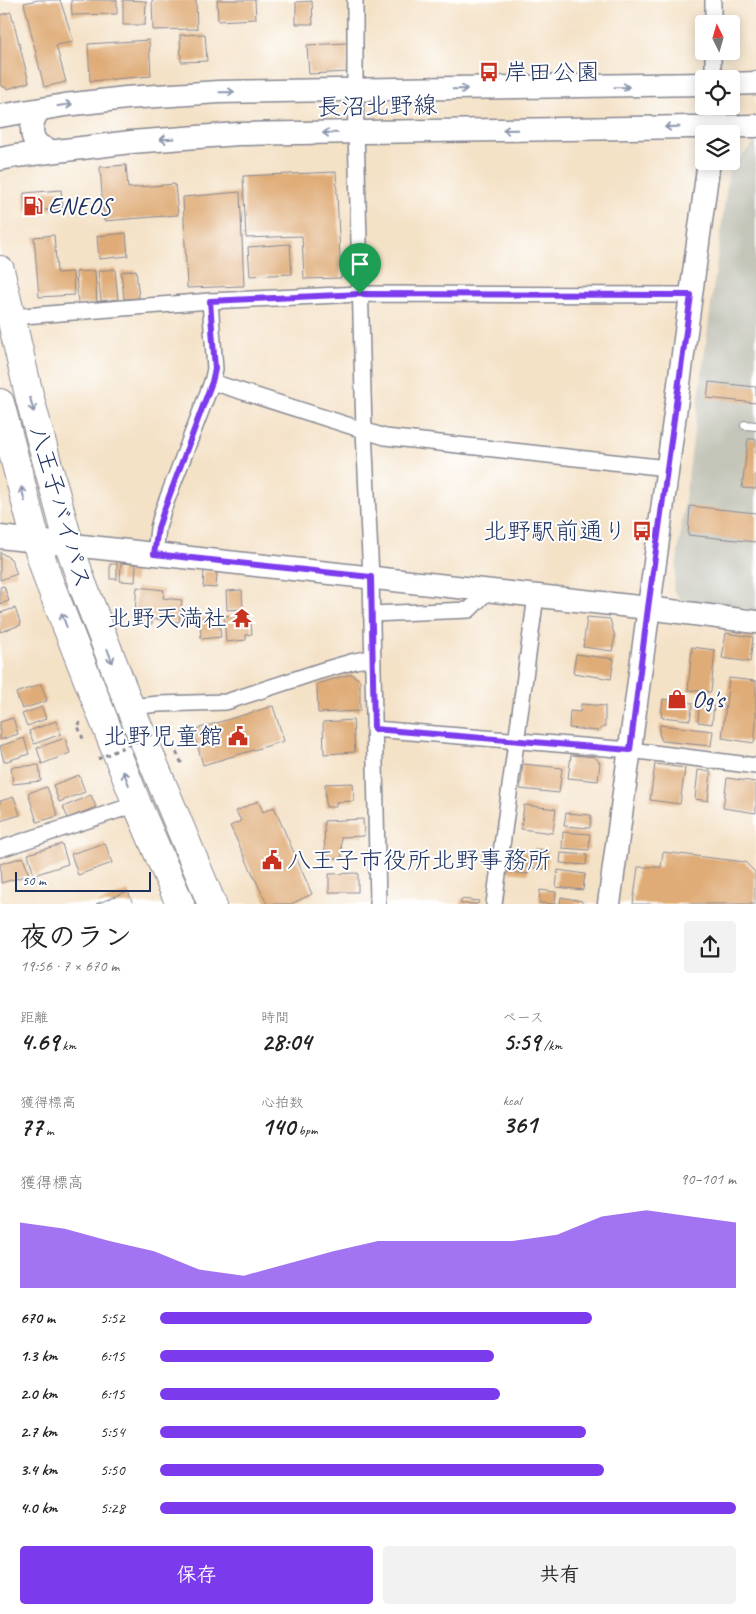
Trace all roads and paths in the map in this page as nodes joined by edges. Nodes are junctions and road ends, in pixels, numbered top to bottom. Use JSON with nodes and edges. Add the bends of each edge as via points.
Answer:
{"nodes":[{"id":1,"x":356,"y":0,"type":"edge"},
{"id":2,"x":713,"y":0,"type":"edge"},
{"id":3,"x":713,"y":15,"type":"edge"},
{"id":4,"x":756,"y":83,"type":"edge"},
{"id":5,"x":695,"y":84,"type":"edge"},
{"id":6,"x":740,"y":84,"type":"edge"},
{"id":7,"x":355,"y":91,"type":"junction"},
{"id":8,"x":40,"y":110,"type":"junction"},
{"id":9,"x":0,"y":116,"type":"edge"},
{"id":10,"x":712,"y":122,"type":"edge"},
{"id":11,"x":756,"y":126,"type":"edge"},
{"id":12,"x":356,"y":133,"type":"junction"},
{"id":13,"x":51,"y":151,"type":"junction"},
{"id":14,"x":0,"y":160,"type":"edge"},
{"id":15,"x":708,"y":170,"type":"edge"},
{"id":16,"x":0,"y":270,"type":"edge"},
{"id":17,"x":360,"y":294,"type":"junction"},
{"id":18,"x":691,"y":295,"type":"junction"},
{"id":19,"x":210,"y":301,"type":"junction"},
{"id":20,"x":11,"y":318,"type":"junction"},
{"id":21,"x":212,"y":382,"type":"junction"},
{"id":22,"x":0,"y":403,"type":"edge"},
{"id":23,"x":745,"y":424,"type":"dead end"},
{"id":24,"x":756,"y":426,"type":"edge"},
{"id":25,"x":364,"y":430,"type":"junction"},
{"id":26,"x":667,"y":468,"type":"junction"},
{"id":27,"x":0,"y":537,"type":"edge"},
{"id":28,"x":36,"y":541,"type":"junction"},
{"id":29,"x":69,"y":544,"type":"junction"},
{"id":30,"x":154,"y":554,"type":"junction"},
{"id":31,"x":371,"y":577,"type":"junction"},
{"id":32,"x":488,"y":590,"type":"junction"},
{"id":33,"x":536,"y":596,"type":"junction"},
{"id":34,"x":648,"y":608,"type":"junction"},
{"id":35,"x":371,"y":614,"type":"junction"},
{"id":36,"x":756,"y":622,"type":"edge"},
{"id":37,"x":372,"y":658,"type":"junction"},
{"id":38,"x":130,"y":707,"type":"junction"},
{"id":39,"x":84,"y":722,"type":"dead end"},
{"id":40,"x":374,"y":729,"type":"junction"},
{"id":41,"x":161,"y":730,"type":"dead end"},
{"id":42,"x":516,"y":740,"type":"junction"},
{"id":43,"x":84,"y":741,"type":"dead end"},
{"id":44,"x":173,"y":745,"type":"dead end"},
{"id":45,"x":630,"y":750,"type":"junction"},
{"id":46,"x":98,"y":759,"type":"dead end"},
{"id":47,"x":756,"y":766,"type":"edge"},
{"id":48,"x":168,"y":772,"type":"junction"},
{"id":49,"x":137,"y":804,"type":"junction"},
{"id":50,"x":151,"y":839,"type":"junction"},
{"id":51,"x":0,"y":849,"type":"edge"},
{"id":52,"x":170,"y":904,"type":"edge"},
{"id":53,"x":180,"y":904,"type":"edge"},
{"id":54,"x":212,"y":904,"type":"edge"},
{"id":55,"x":232,"y":904,"type":"edge"},
{"id":56,"x":378,"y":904,"type":"edge"},
{"id":57,"x":494,"y":904,"type":"edge"},
{"id":58,"x":609,"y":904,"type":"edge"}],
"edges":[{"from":1,"to":7,"type":"street"},
{"from":2,"to":3,"type":"street"},
{"from":4,"to":6,"type":"main road"},
{"from":7,"to":5,"type":"main road","name":"長沼北野線","one_way":true},
{"from":8,"to":7,"type":"main road","name":"長沼北野線","one_way":true,"via":[[117,99],[219,92]]},
{"from":7,"to":12,"type":"street"},
{"from":8,"to":9,"type":"main road","name":"長沼北野線"},
{"from":8,"to":13,"type":"main road","via":[[32,123],[34,140]]},
{"from":10,"to":11,"type":"main road","name":"長沼北野線"},
{"from":10,"to":12,"type":"main road","name":"長沼北野線","one_way":true},
{"from":12,"to":13,"type":"main road","name":"長沼北野線","one_way":true,"via":[[238,134]]},
{"from":12,"to":17,"type":"street"},
{"from":13,"to":14,"type":"main road","name":"長沼北野線"},
{"from":15,"to":18,"type":"main road"},
{"from":16,"to":20,"type":"highway","name":"八王子バイパス"},
{"from":17,"to":18,"type":"street"},
{"from":17,"to":19,"type":"street"},
{"from":17,"to":25,"type":"street"},
{"from":18,"to":26,"type":"main road"},
{"from":19,"to":20,"type":"street"},
{"from":19,"to":21,"type":"street","via":[[215,369]]},
{"from":20,"to":29,"type":"highway","name":"八王子バイパス","one_way":true},
{"from":21,"to":25,"type":"street"},
{"from":21,"to":30,"type":"street","via":[[164,510]]},
{"from":28,"to":22,"type":"highway","name":"八王子バイパス","one_way":true},
{"from":23,"to":24,"type":"lane"},
{"from":25,"to":26,"type":"street","via":[[385,437]]},
{"from":25,"to":31,"type":"street"},
{"from":26,"to":34,"type":"main road"},
{"from":27,"to":28,"type":"main road"},
{"from":28,"to":29,"type":"main road"},
{"from":49,"to":28,"type":"highway","name":"八王子バイパス","one_way":true},
{"from":29,"to":30,"type":"main road"},
{"from":29,"to":38,"type":"highway","name":"八王子バイパス","one_way":true},
{"from":30,"to":31,"type":"main road"},
{"from":31,"to":32,"type":"main road"},
{"from":31,"to":35,"type":"street"},
{"from":32,"to":33,"type":"main road"},
{"from":32,"to":35,"type":"street","via":[[470,610]]},
{"from":33,"to":34,"type":"main road"},
{"from":33,"to":42,"type":"street"},
{"from":34,"to":36,"type":"main road"},
{"from":34,"to":45,"type":"main road"},
{"from":35,"to":37,"type":"street"},
{"from":37,"to":38,"type":"street","via":[[320,671],[226,702]]},
{"from":37,"to":40,"type":"street"},
{"from":38,"to":48,"type":"highway","name":"八王子バイパス"},
{"from":39,"to":43,"type":"path","via":[[77,724]]},
{"from":40,"to":42,"type":"street"},
{"from":40,"to":56,"type":"street"},
{"from":41,"to":46,"type":"path","bridge":true},
{"from":42,"to":45,"type":"street"},
{"from":42,"to":57,"type":"street"},
{"from":44,"to":48,"type":"path","via":[[181,762]]},
{"from":45,"to":47,"type":"street"},
{"from":45,"to":58,"type":"main road"},
{"from":48,"to":54,"type":"highway","name":"八王子バイパス"},
{"from":48,"to":55,"type":"highway"},
{"from":49,"to":50,"type":"highway","name":"八王子バイパス"},
{"from":49,"to":51,"type":"street"},
{"from":50,"to":52,"type":"highway"},
{"from":50,"to":53,"type":"highway","name":"八王子バイパス"}]}
